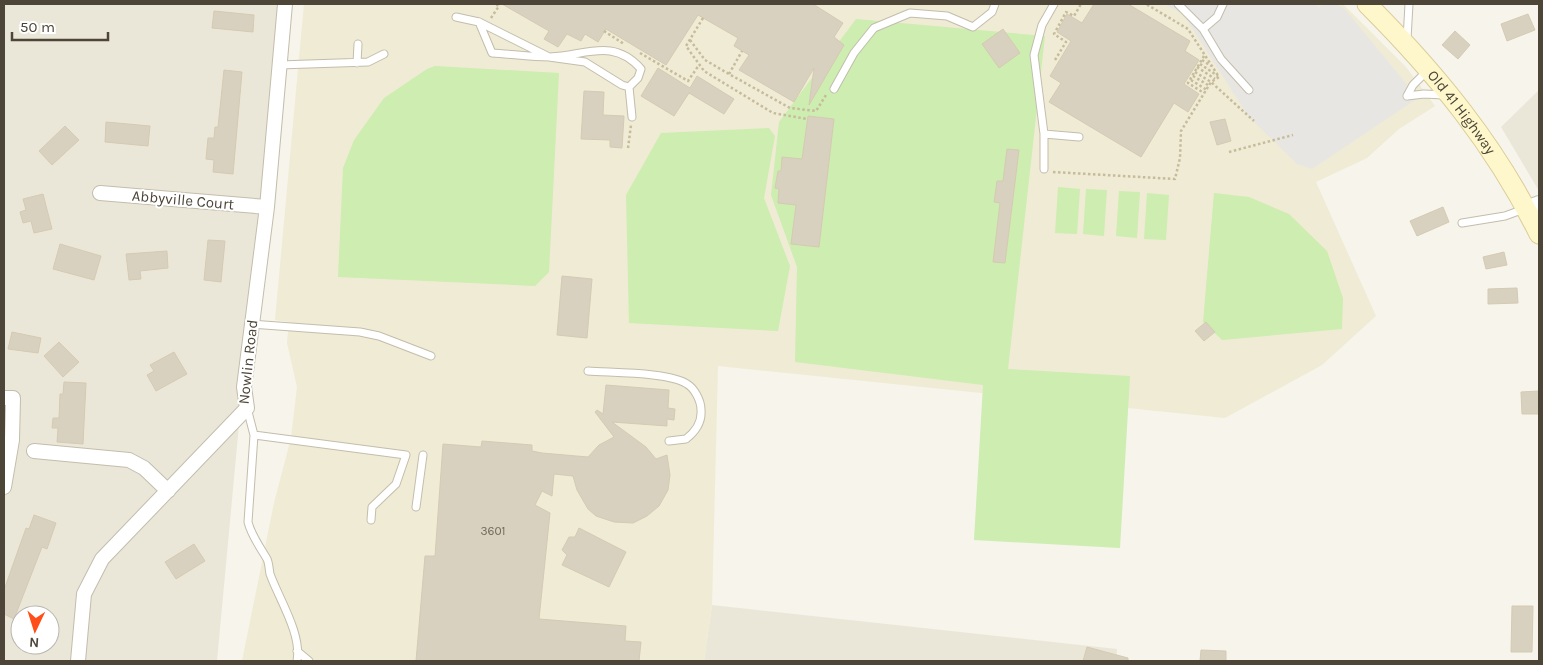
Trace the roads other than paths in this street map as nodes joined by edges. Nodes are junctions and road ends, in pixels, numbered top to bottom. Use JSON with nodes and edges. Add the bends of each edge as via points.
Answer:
{"nodes":[{"id":1,"x":285,"y":4,"type":"edge"},
{"id":2,"x":995,"y":4,"type":"edge"},
{"id":3,"x":1054,"y":4,"type":"edge"},
{"id":4,"x":1178,"y":4,"type":"edge"},
{"id":5,"x":1223,"y":4,"type":"edge"},
{"id":6,"x":1367,"y":4,"type":"edge"},
{"id":7,"x":1410,"y":4,"type":"edge"},
{"id":8,"x":456,"y":17,"type":"dead end"},
{"id":9,"x":478,"y":22,"type":"junction"},
{"id":10,"x":1203,"y":29,"type":"junction"},
{"id":11,"x":358,"y":44,"type":"dead end"},
{"id":12,"x":1407,"y":44,"type":"junction"},
{"id":13,"x":384,"y":54,"type":"dead end"},
{"id":14,"x":549,"y":57,"type":"junction"},
{"id":15,"x":357,"y":63,"type":"junction"},
{"id":16,"x":279,"y":65,"type":"junction"},
{"id":17,"x":1429,"y":68,"type":"junction"},
{"id":18,"x":629,"y":87,"type":"junction"},
{"id":19,"x":834,"y":89,"type":"road end"},
{"id":20,"x":1248,"y":90,"type":"dead end"},
{"id":21,"x":1453,"y":97,"type":"junction"},
{"id":22,"x":632,"y":117,"type":"road end"},
{"id":23,"x":1044,"y":134,"type":"junction"},
{"id":24,"x":1079,"y":137,"type":"dead end"},
{"id":25,"x":1047,"y":170,"type":"road end"},
{"id":26,"x":100,"y":193,"type":"dead end"},
{"id":27,"x":1533,"y":206,"type":"edge"},
{"id":28,"x":267,"y":207,"type":"junction"},
{"id":29,"x":1462,"y":223,"type":"dead end"},
{"id":30,"x":1539,"y":234,"type":"edge"},
{"id":31,"x":252,"y":324,"type":"junction"},
{"id":32,"x":431,"y":356,"type":"dead end"},
{"id":33,"x":588,"y":371,"type":"dead end"},
{"id":34,"x":4,"y":398,"type":"edge"},
{"id":35,"x":247,"y":408,"type":"junction"},
{"id":36,"x":254,"y":435,"type":"junction"},
{"id":37,"x":669,"y":441,"type":"dead end"},
{"id":38,"x":34,"y":451,"type":"dead end"},
{"id":39,"x":423,"y":455,"type":"dead end"},
{"id":40,"x":4,"y":487,"type":"edge"},
{"id":41,"x":168,"y":491,"type":"junction"},
{"id":42,"x":416,"y":507,"type":"dead end"},
{"id":43,"x":371,"y":520,"type":"dead end"},
{"id":44,"x":297,"y":650,"type":"junction"},
{"id":45,"x":78,"y":661,"type":"edge"},
{"id":46,"x":297,"y":661,"type":"edge"},
{"id":47,"x":309,"y":661,"type":"edge"}],
"edges":[{"from":1,"to":16,"type":"street","name":"Nowlin Road"},
{"from":2,"to":19,"type":"lane","via":[[992,12],[973,27],[946,16],[910,13],[874,28],[854,53]]},
{"from":3,"to":23,"type":"lane","via":[[1042,25],[1034,55]]},
{"from":4,"to":10,"type":"lane"},
{"from":5,"to":10,"type":"lane","via":[[1217,17]]},
{"from":6,"to":12,"type":"main road","name":"Old 41 Highway"},
{"from":7,"to":12,"type":"lane"},
{"from":8,"to":9,"type":"lane"},
{"from":9,"to":14,"type":"lane"},
{"from":9,"to":14,"type":"lane","via":[[492,53]]},
{"from":10,"to":20,"type":"lane","via":[[1221,59]]},
{"from":11,"to":15,"type":"lane"},
{"from":12,"to":17,"type":"main road","name":"Old 41 Highway"},
{"from":13,"to":15,"type":"lane","via":[[368,62]]},
{"from":14,"to":18,"type":"lane","via":[[584,62]]},
{"from":14,"to":18,"type":"lane","via":[[600,49],[613,51],[642,68]]},
{"from":15,"to":16,"type":"lane"},
{"from":16,"to":28,"type":"street","name":"Nowlin Road"},
{"from":17,"to":21,"type":"main road","name":"Old 41 Highway"},
{"from":17,"to":21,"type":"lane","via":[[1407,96]]},
{"from":18,"to":22,"type":"lane"},
{"from":21,"to":27,"type":"main road","name":"Old 41 Highway"},
{"from":23,"to":24,"type":"lane"},
{"from":23,"to":25,"type":"lane"},
{"from":26,"to":28,"type":"street","name":"Abbyville Court"},
{"from":27,"to":29,"type":"lane","via":[[1505,216]]},
{"from":27,"to":30,"type":"main road","name":"Old 41 Highway"},
{"from":28,"to":31,"type":"street","name":"Nowlin Road"},
{"from":31,"to":32,"type":"lane","via":[[360,332]]},
{"from":31,"to":35,"type":"street","name":"Nowlin Road","via":[[244,387]]},
{"from":33,"to":37,"type":"lane","via":[[674,378],[688,384],[699,398],[699,423],[686,439]]},
{"from":34,"to":40,"type":"street","via":[[13,398],[12,440]]},
{"from":35,"to":36,"type":"lane"},
{"from":35,"to":41,"type":"street","name":"Nowlin Road"},
{"from":36,"to":43,"type":"lane","via":[[406,455],[396,484],[372,507]]},
{"from":36,"to":44,"type":"lane","via":[[249,529],[268,561]]},
{"from":38,"to":41,"type":"street","via":[[129,460],[144,468]]},
{"from":39,"to":42,"type":"lane"},
{"from":41,"to":45,"type":"street","name":"Nowlin Road","via":[[102,559],[84,594]]},
{"from":44,"to":46,"type":"lane"},
{"from":44,"to":47,"type":"lane"}]}
